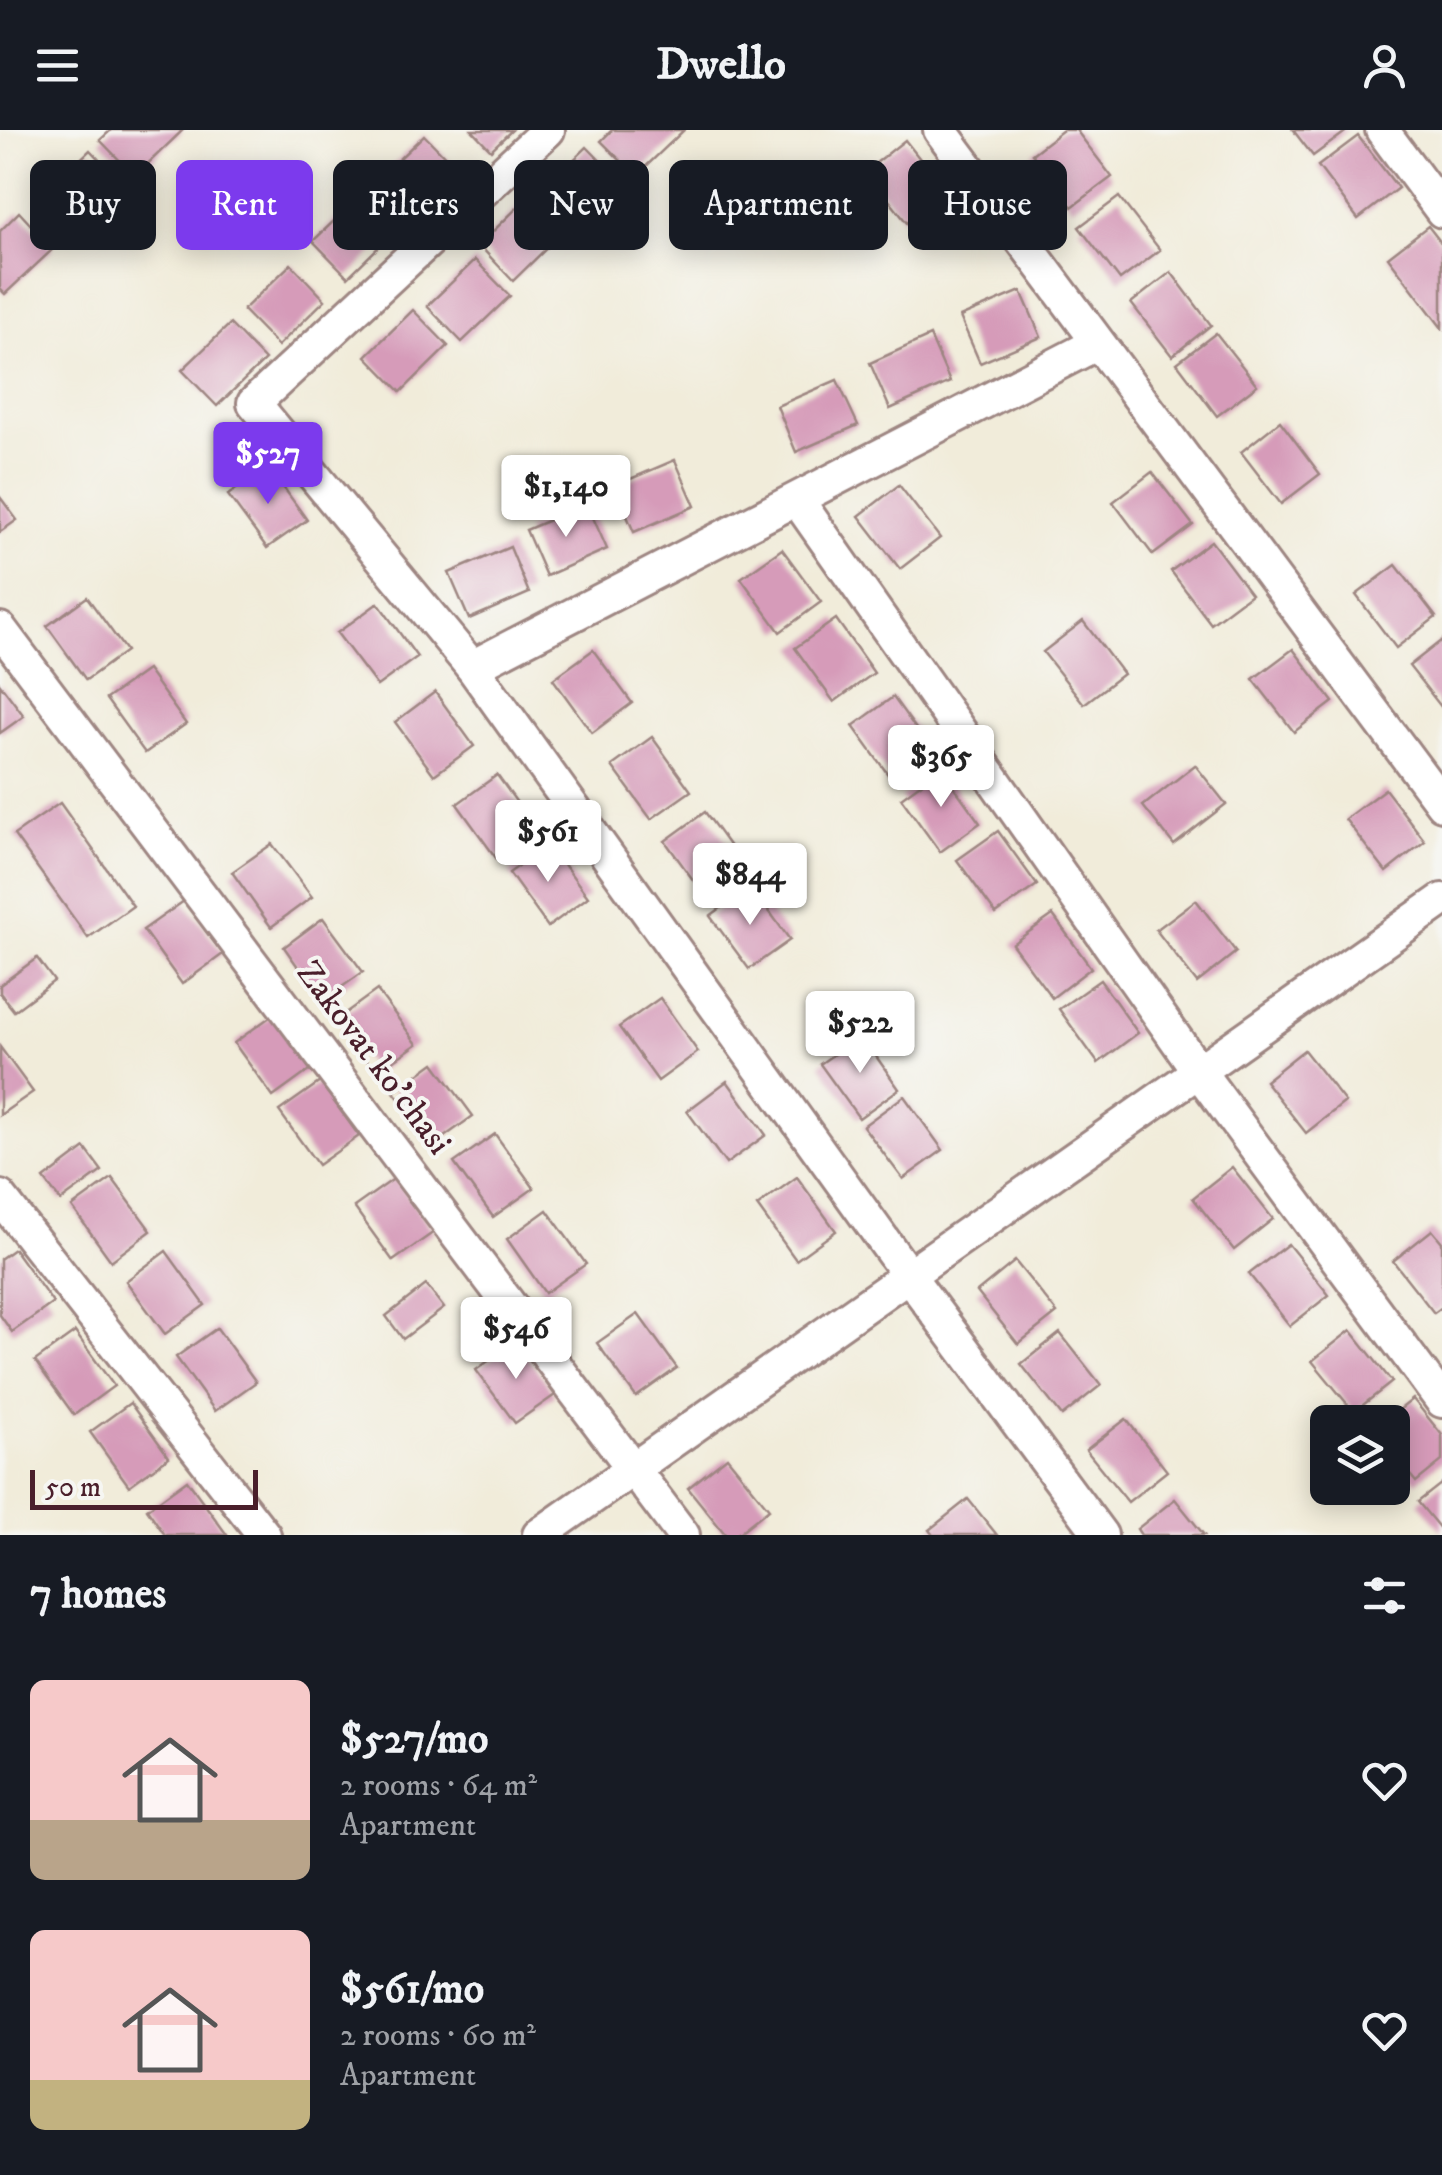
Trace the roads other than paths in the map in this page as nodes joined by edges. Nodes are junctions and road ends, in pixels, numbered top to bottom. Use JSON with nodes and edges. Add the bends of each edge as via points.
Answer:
{"nodes":[{"id":1,"x":548,"y":130,"type":"edge"},
{"id":2,"x":940,"y":130,"type":"edge"},
{"id":3,"x":1382,"y":130,"type":"edge"},
{"id":4,"x":1442,"y":211,"type":"edge"},
{"id":5,"x":1096,"y":344,"type":"junction"},
{"id":6,"x":798,"y":502,"type":"junction"},
{"id":7,"x":0,"y":630,"type":"edge"},
{"id":8,"x":472,"y":667,"type":"junction"},
{"id":9,"x":1442,"y":804,"type":"edge"},
{"id":10,"x":1442,"y":900,"type":"edge"},
{"id":11,"x":1197,"y":1069,"type":"junction"},
{"id":12,"x":0,"y":1197,"type":"edge"},
{"id":13,"x":909,"y":1276,"type":"junction"},
{"id":14,"x":1442,"y":1400,"type":"edge"},
{"id":15,"x":634,"y":1468,"type":"junction"},
{"id":16,"x":264,"y":1535,"type":"edge"},
{"id":17,"x":539,"y":1535,"type":"edge"},
{"id":18,"x":683,"y":1535,"type":"edge"},
{"id":19,"x":1102,"y":1535,"type":"edge"}],
"edges":[{"from":1,"to":8,"type":"street","via":[[254,403]]},
{"from":2,"to":5,"type":"street"},
{"from":3,"to":4,"type":"street"},
{"from":5,"to":6,"type":"street"},
{"from":5,"to":9,"type":"street"},
{"from":6,"to":8,"type":"street"},
{"from":6,"to":11,"type":"street"},
{"from":7,"to":15,"type":"street","name":"Zakovat ko'chasi"},
{"from":8,"to":13,"type":"street"},
{"from":10,"to":11,"type":"street"},
{"from":11,"to":13,"type":"street"},
{"from":11,"to":14,"type":"street"},
{"from":12,"to":16,"type":"street"},
{"from":13,"to":15,"type":"street"},
{"from":13,"to":19,"type":"street"},
{"from":15,"to":17,"type":"street"},
{"from":15,"to":18,"type":"street","name":"Zakovat ko'chasi"}]}
